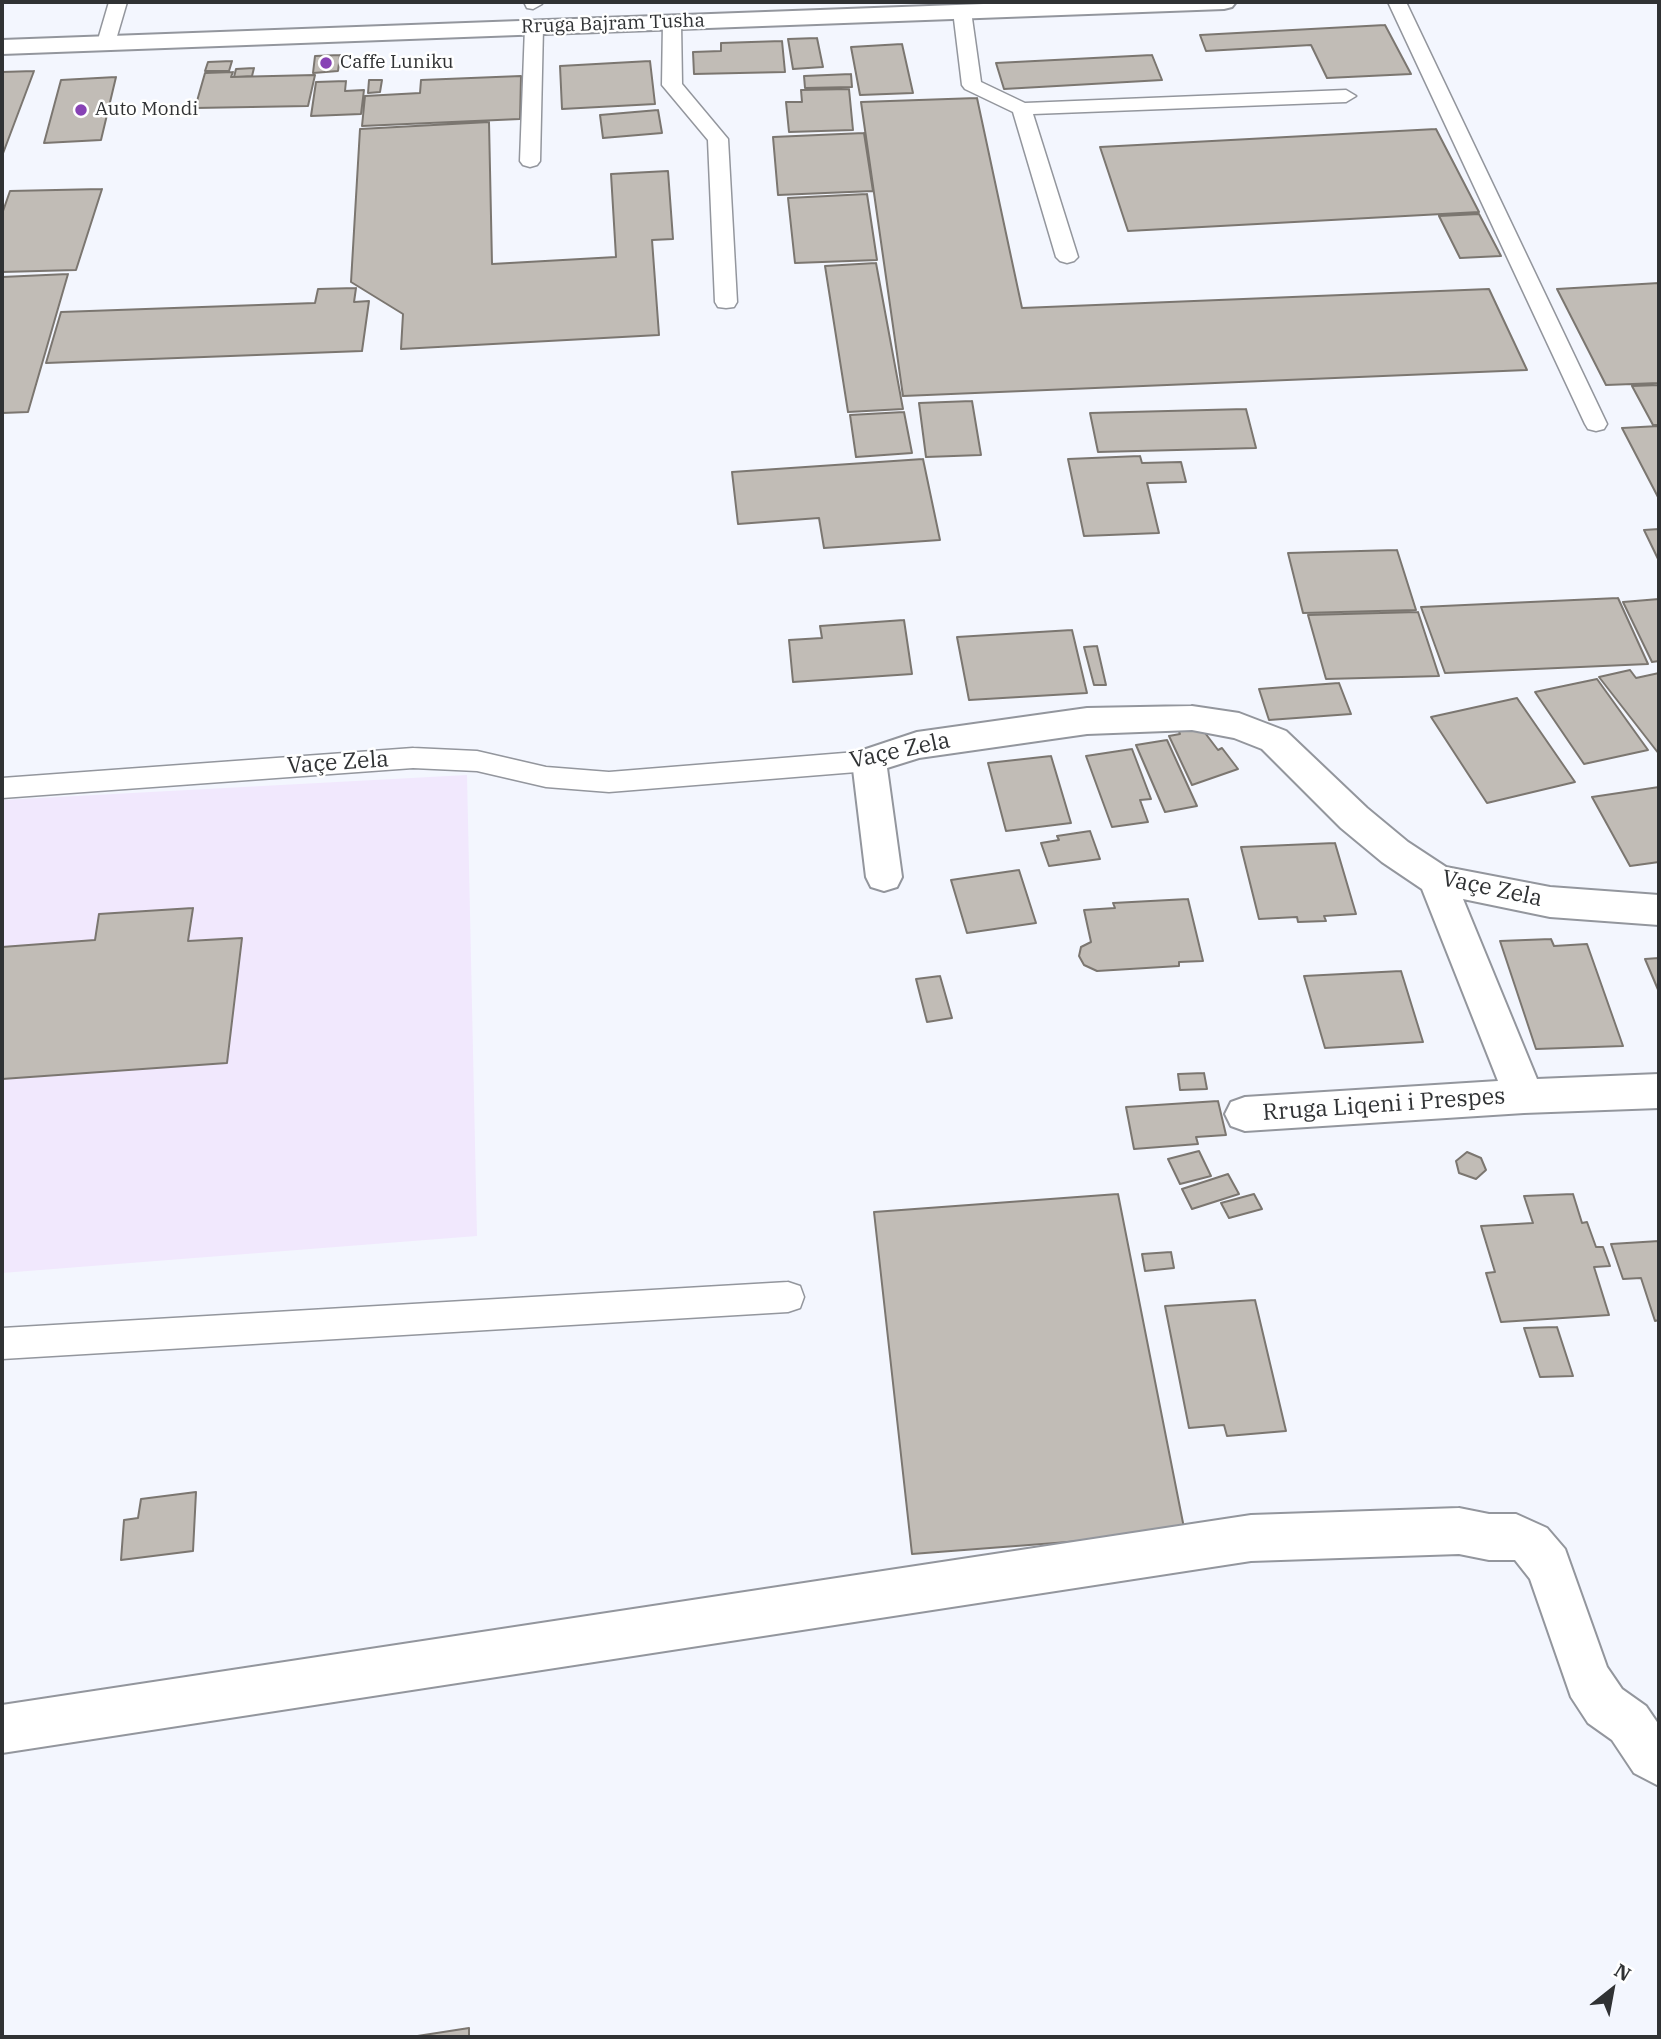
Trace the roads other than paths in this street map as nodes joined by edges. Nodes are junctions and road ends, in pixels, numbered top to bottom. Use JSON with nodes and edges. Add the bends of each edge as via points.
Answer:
{"nodes":[{"id":1,"x":1224,"y":2,"type":"edge"},
{"id":2,"x":1397,"y":2,"type":"edge"},
{"id":3,"x":506,"y":5,"type":"dead end"},
{"id":4,"x":539,"y":9,"type":"edge"},
{"id":5,"x":115,"y":10,"type":"edge"},
{"id":6,"x":962,"y":12,"type":"junction"},
{"id":7,"x":139,"y":18,"type":"dead end"},
{"id":8,"x":85,"y":20,"type":"dead end"},
{"id":9,"x":672,"y":22,"type":"junction"},
{"id":10,"x":106,"y":43,"type":"junction"},
{"id":11,"x":2,"y":47,"type":"edge"},
{"id":12,"x":1346,"y":96,"type":"dead end"},
{"id":13,"x":1022,"y":110,"type":"junction"},
{"id":14,"x":530,"y":161,"type":"dead end"},
{"id":15,"x":1067,"y":257,"type":"dead end"},
{"id":16,"x":726,"y":302,"type":"dead end"},
{"id":17,"x":1596,"y":424,"type":"dead end"},
{"id":18,"x":869,"y":761,"type":"junction"},
{"id":19,"x":2,"y":788,"type":"edge"},
{"id":20,"x":884,"y":877,"type":"dead end"},
{"id":21,"x":1437,"y":880,"type":"junction"},
{"id":22,"x":1659,"y":909,"type":"edge"},
{"id":23,"x":1659,"y":1091,"type":"edge"},
{"id":24,"x":1524,"y":1096,"type":"junction"},
{"id":25,"x":1245,"y":1114,"type":"dead end"},
{"id":26,"x":788,"y":1297,"type":"dead end"},
{"id":27,"x":2,"y":1343,"type":"edge"},
{"id":28,"x":2,"y":1729,"type":"edge"},
{"id":29,"x":1659,"y":1761,"type":"edge"}],
"edges":[{"from":1,"to":6,"type":"street","name":"Rruga Bajram Tusha"},
{"from":2,"to":17,"type":"lane"},
{"from":3,"to":4,"type":"street","name":"Rruga Bajram Tusha"},
{"from":4,"to":9,"type":"street","name":"Rruga Bajram Tusha"},
{"from":4,"to":10,"type":"street","name":"Rruga Bajram Tusha"},
{"from":4,"to":14,"type":"lane"},
{"from":5,"to":7,"type":"street"},
{"from":5,"to":8,"type":"street"},
{"from":5,"to":10,"type":"lane"},
{"from":6,"to":9,"type":"street","name":"Rruga Bajram Tusha"},
{"from":6,"to":13,"type":"lane","via":[[972,85]]},
{"from":9,"to":16,"type":"lane","via":[[672,85],[718,139]]},
{"from":10,"to":11,"type":"street","name":"Rruga Bajram Tusha"},
{"from":12,"to":13,"type":"lane"},
{"from":13,"to":15,"type":"lane"},
{"from":18,"to":19,"type":"lane","name":"Vaçe Zela","via":[[609,782],[546,778],[477,761],[413,758]]},
{"from":18,"to":20,"type":"street"},
{"from":18,"to":21,"type":"street","name":"Vaçe Zela","via":[[917,745],[1087,721],[1192,718],[1238,726],[1274,740],[1354,818]]},
{"from":21,"to":22,"type":"street","name":"Vaçe Zela","via":[[1550,902]]},
{"from":21,"to":24,"type":"street","name":"Rruga Liqeni i Prespes"},
{"from":23,"to":24,"type":"street","name":"Rruga Liqeni i Prespes"},
{"from":24,"to":25,"type":"street","name":"Rruga Liqeni i Prespes"},
{"from":26,"to":27,"type":"lane"},
{"from":28,"to":29,"type":"street","via":[[1251,1538],[1459,1531],[1516,1537],[1531,1544],[1549,1565],[1588,1681],[1605,1706],[1629,1723]]}]}
